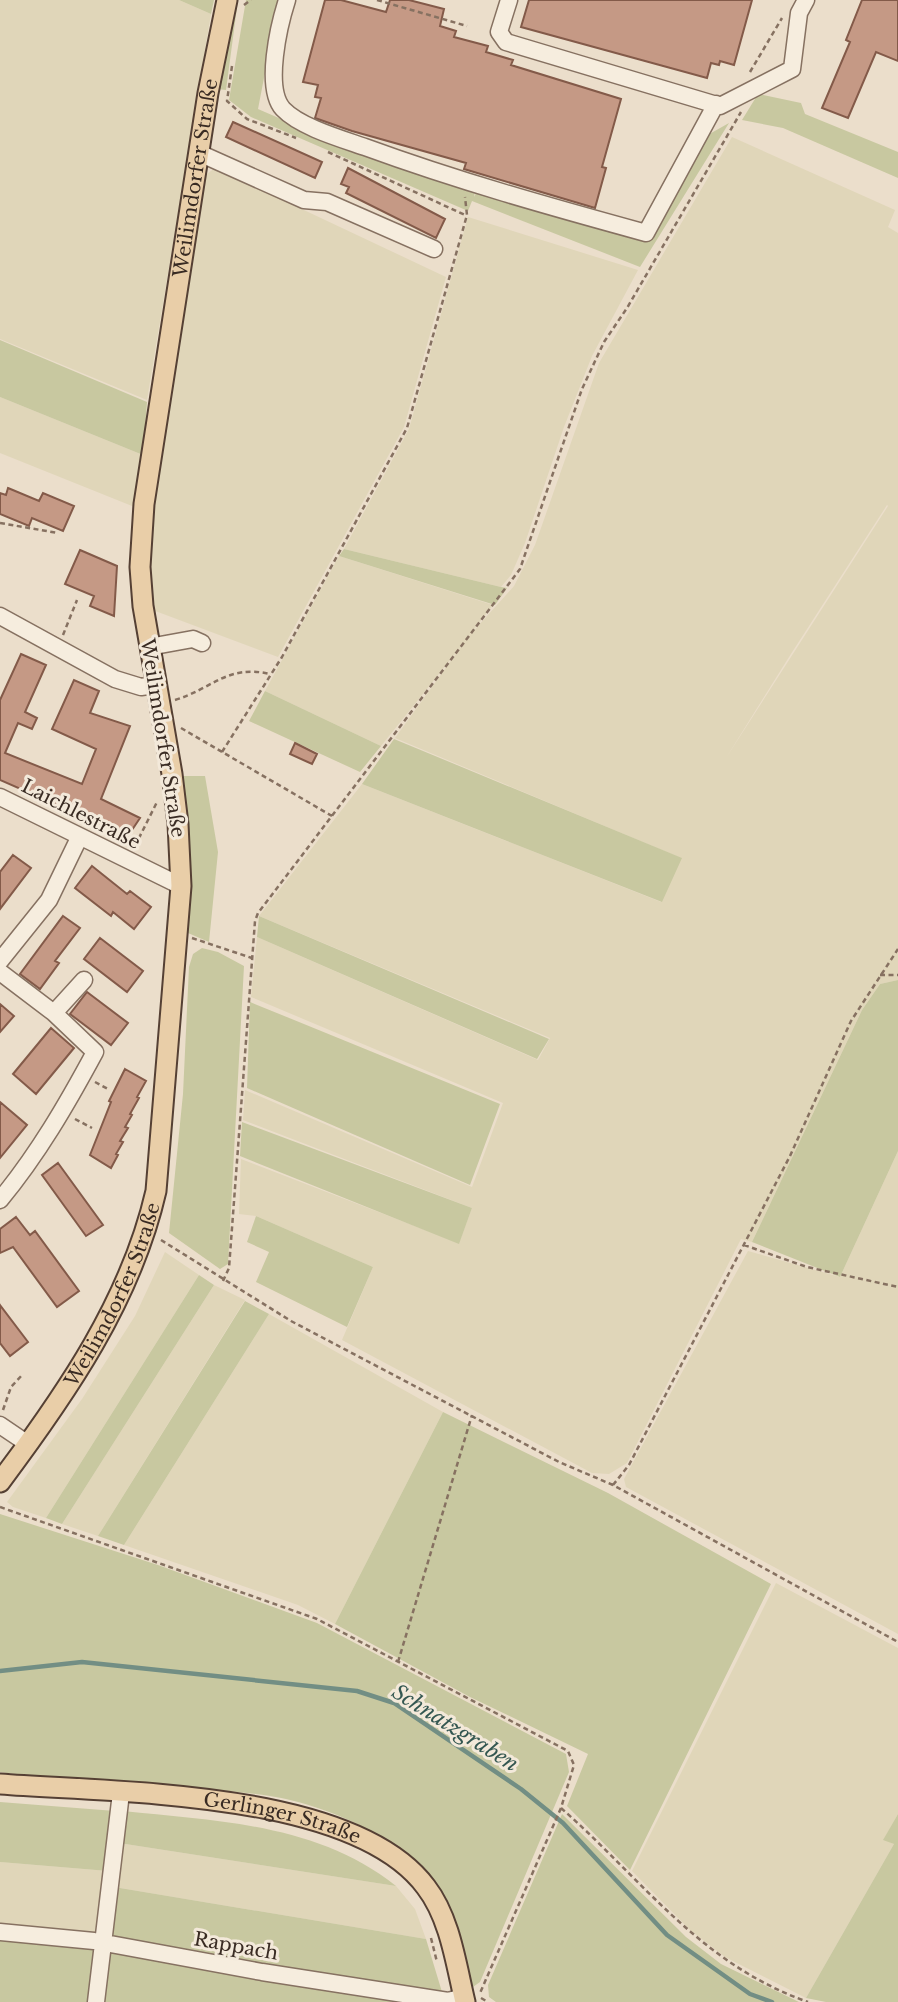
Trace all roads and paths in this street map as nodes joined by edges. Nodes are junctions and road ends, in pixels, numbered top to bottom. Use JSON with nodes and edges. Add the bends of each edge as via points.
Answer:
{"nodes":[{"id":1,"x":251,"y":0,"type":"edge"},
{"id":2,"x":287,"y":0,"type":"edge"},
{"id":3,"x":377,"y":0,"type":"edge"},
{"id":4,"x":509,"y":0,"type":"edge"},
{"id":5,"x":806,"y":0,"type":"edge"},
{"id":6,"x":234,"y":4,"type":"edge"},
{"id":7,"x":787,"y":11,"type":"dead end"},
{"id":8,"x":467,"y":26,"type":"dead end"},
{"id":9,"x":755,"y":89,"type":"junction"},
{"id":10,"x":228,"y":96,"type":"dead end"},
{"id":11,"x":716,"y":104,"type":"junction"},
{"id":12,"x":299,"y":139,"type":"dead end"},
{"id":13,"x":319,"y":148,"type":"dead end"},
{"id":14,"x":199,"y":153,"type":"junction"},
{"id":15,"x":464,"y":199,"type":"dead end"},
{"id":16,"x":467,"y":215,"type":"junction"},
{"id":17,"x":434,"y":249,"type":"dead end"},
{"id":18,"x":0,"y":523,"type":"edge"},
{"id":19,"x":58,"y":533,"type":"dead end"},
{"id":20,"x":77,"y":600,"type":"dead end"},
{"id":21,"x":0,"y":616,"type":"edge"},
{"id":22,"x":202,"y":643,"type":"dead end"},
{"id":23,"x":149,"y":647,"type":"junction"},
{"id":24,"x":59,"y":648,"type":"junction"},
{"id":25,"x":270,"y":674,"type":"junction"},
{"id":26,"x":155,"y":685,"type":"junction"},
{"id":27,"x":159,"y":705,"type":"junction"},
{"id":28,"x":164,"y":727,"type":"junction"},
{"id":29,"x":222,"y":752,"type":"junction"},
{"id":30,"x":172,"y":774,"type":"junction"},
{"id":31,"x":0,"y":797,"type":"edge"},
{"id":32,"x":332,"y":816,"type":"junction"},
{"id":33,"x":79,"y":838,"type":"junction"},
{"id":34,"x":127,"y":861,"type":"junction"},
{"id":35,"x":181,"y":886,"type":"junction"},
{"id":36,"x":178,"y":932,"type":"junction"},
{"id":37,"x":898,"y":949,"type":"edge"},
{"id":38,"x":252,"y":958,"type":"junction"},
{"id":39,"x":0,"y":961,"type":"edge"},
{"id":40,"x":0,"y":972,"type":"edge"},
{"id":41,"x":880,"y":975,"type":"junction"},
{"id":42,"x":898,"y":975,"type":"edge"},
{"id":43,"x":84,"y":980,"type":"dead end"},
{"id":44,"x":54,"y":1013,"type":"junction"},
{"id":45,"x":63,"y":1112,"type":"junction"},
{"id":46,"x":92,"y":1128,"type":"dead end"},
{"id":47,"x":0,"y":1200,"type":"edge"},
{"id":48,"x":146,"y":1233,"type":"junction"},
{"id":49,"x":744,"y":1245,"type":"junction"},
{"id":50,"x":223,"y":1281,"type":"junction"},
{"id":51,"x":898,"y":1287,"type":"edge"},
{"id":52,"x":23,"y":1374,"type":"dead end"},
{"id":53,"x":472,"y":1415,"type":"junction"},
{"id":54,"x":0,"y":1416,"type":"edge"},
{"id":55,"x":0,"y":1425,"type":"edge"},
{"id":56,"x":29,"y":1444,"type":"junction"},
{"id":57,"x":0,"y":1482,"type":"edge"},
{"id":58,"x":613,"y":1485,"type":"junction"},
{"id":59,"x":0,"y":1507,"type":"edge"},
{"id":60,"x":898,"y":1642,"type":"edge"},
{"id":61,"x":398,"y":1662,"type":"junction"},
{"id":62,"x":0,"y":1784,"type":"edge"},
{"id":63,"x":121,"y":1793,"type":"junction"},
{"id":64,"x":561,"y":1808,"type":"junction"},
{"id":65,"x":429,"y":1931,"type":"dead end"},
{"id":66,"x":0,"y":1932,"type":"edge"},
{"id":67,"x":104,"y":1944,"type":"junction"},
{"id":68,"x":438,"y":1965,"type":"dead end"},
{"id":69,"x":465,"y":1999,"type":"edge"},
{"id":70,"x":96,"y":2002,"type":"edge"},
{"id":71,"x":808,"y":2002,"type":"edge"}],
"edges":[{"from":1,"to":6,"type":"path"},
{"from":2,"to":11,"type":"street","via":[[276,48],[274,90],[283,109],[319,131],[467,184],[646,233]]},
{"from":3,"to":8,"type":"path"},
{"from":4,"to":11,"type":"street","via":[[499,32],[506,41]]},
{"from":5,"to":9,"type":"street","via":[[799,13],[792,69]]},
{"from":6,"to":14,"type":"main road","name":"Weilimdorfer Straße"},
{"from":7,"to":9,"type":"path","via":[[742,86]]},
{"from":9,"to":11,"type":"street"},
{"from":9,"to":32,"type":"path","via":[[604,342],[582,389],[520,569]]},
{"from":10,"to":12,"type":"path","via":[[247,119]]},
{"from":13,"to":16,"type":"path"},
{"from":14,"to":17,"type":"street","via":[[303,200],[327,202]]},
{"from":14,"to":23,"type":"main road","name":"Weilimdorfer Straße","via":[[144,504],[140,567]]},
{"from":15,"to":16,"type":"path"},
{"from":16,"to":25,"type":"path","via":[[407,428]]},
{"from":18,"to":19,"type":"path"},
{"from":20,"to":24,"type":"path"},
{"from":21,"to":24,"type":"street"},
{"from":22,"to":23,"type":"street","via":[[193,639]]},
{"from":23,"to":26,"type":"main road","name":"Weilimdorfer Straße"},
{"from":24,"to":26,"type":"street","via":[[132,685]]},
{"from":25,"to":27,"type":"path","via":[[253,670],[231,673]]},
{"from":25,"to":29,"type":"path"},
{"from":26,"to":27,"type":"main road","name":"Weilimdorfer Straße"},
{"from":27,"to":28,"type":"main road","name":"Weilimdorfer Straße"},
{"from":28,"to":29,"type":"path","via":[[177,726]]},
{"from":28,"to":30,"type":"main road","name":"Weilimdorfer Straße"},
{"from":29,"to":32,"type":"path"},
{"from":30,"to":34,"type":"path"},
{"from":30,"to":35,"type":"main road","name":"Weilimdorfer Straße"},
{"from":31,"to":33,"type":"street","name":"Laichlestraße"},
{"from":32,"to":38,"type":"path","via":[[258,914]]},
{"from":33,"to":34,"type":"street","name":"Laichlestraße"},
{"from":33,"to":39,"type":"street","via":[[49,900]]},
{"from":34,"to":35,"type":"street","name":"Laichlestraße"},
{"from":35,"to":36,"type":"main road","name":"Weilimdorfer Straße"},
{"from":36,"to":38,"type":"path"},
{"from":36,"to":48,"type":"main road","name":"Weilimdorfer Straße","via":[[156,1191]]},
{"from":37,"to":41,"type":"path"},
{"from":38,"to":50,"type":"path","via":[[234,1213],[229,1268]]},
{"from":40,"to":44,"type":"street"},
{"from":41,"to":42,"type":"path"},
{"from":41,"to":49,"type":"path","via":[[846,1030]]},
{"from":43,"to":44,"type":"street"},
{"from":44,"to":45,"type":"street","via":[[95,1052]]},
{"from":45,"to":46,"type":"path"},
{"from":45,"to":47,"type":"street"},
{"from":48,"to":50,"type":"path"},
{"from":48,"to":56,"type":"main road","name":"Weilimdorfer Straße","via":[[125,1288]]},
{"from":49,"to":51,"type":"path","via":[[807,1267]]},
{"from":49,"to":58,"type":"path","via":[[629,1465]]},
{"from":50,"to":53,"type":"path"},
{"from":52,"to":54,"type":"path","via":[[11,1387]]},
{"from":53,"to":58,"type":"path"},
{"from":53,"to":61,"type":"path"},
{"from":55,"to":56,"type":"street"},
{"from":56,"to":57,"type":"main road","name":"Weilimdorfer Straße"},
{"from":58,"to":60,"type":"path"},
{"from":59,"to":61,"type":"path","via":[[288,1607]]},
{"from":61,"to":64,"type":"path","via":[[568,1751],[574,1765]]},
{"from":62,"to":63,"type":"main road","name":"Gerlinger Straße"},
{"from":63,"to":67,"type":"street"},
{"from":63,"to":69,"type":"main road","name":"Gerlinger Straße","via":[[284,1810],[332,1825],[377,1847],[406,1866],[438,1906]]},
{"from":64,"to":69,"type":"path","via":[[478,1997]]},
{"from":64,"to":71,"type":"path","via":[[713,1953]]},
{"from":65,"to":68,"type":"path"},
{"from":66,"to":67,"type":"street","name":"Rappach"},
{"from":67,"to":69,"type":"street","name":"Rappach","via":[[448,2001]]},
{"from":67,"to":70,"type":"street"}]}
